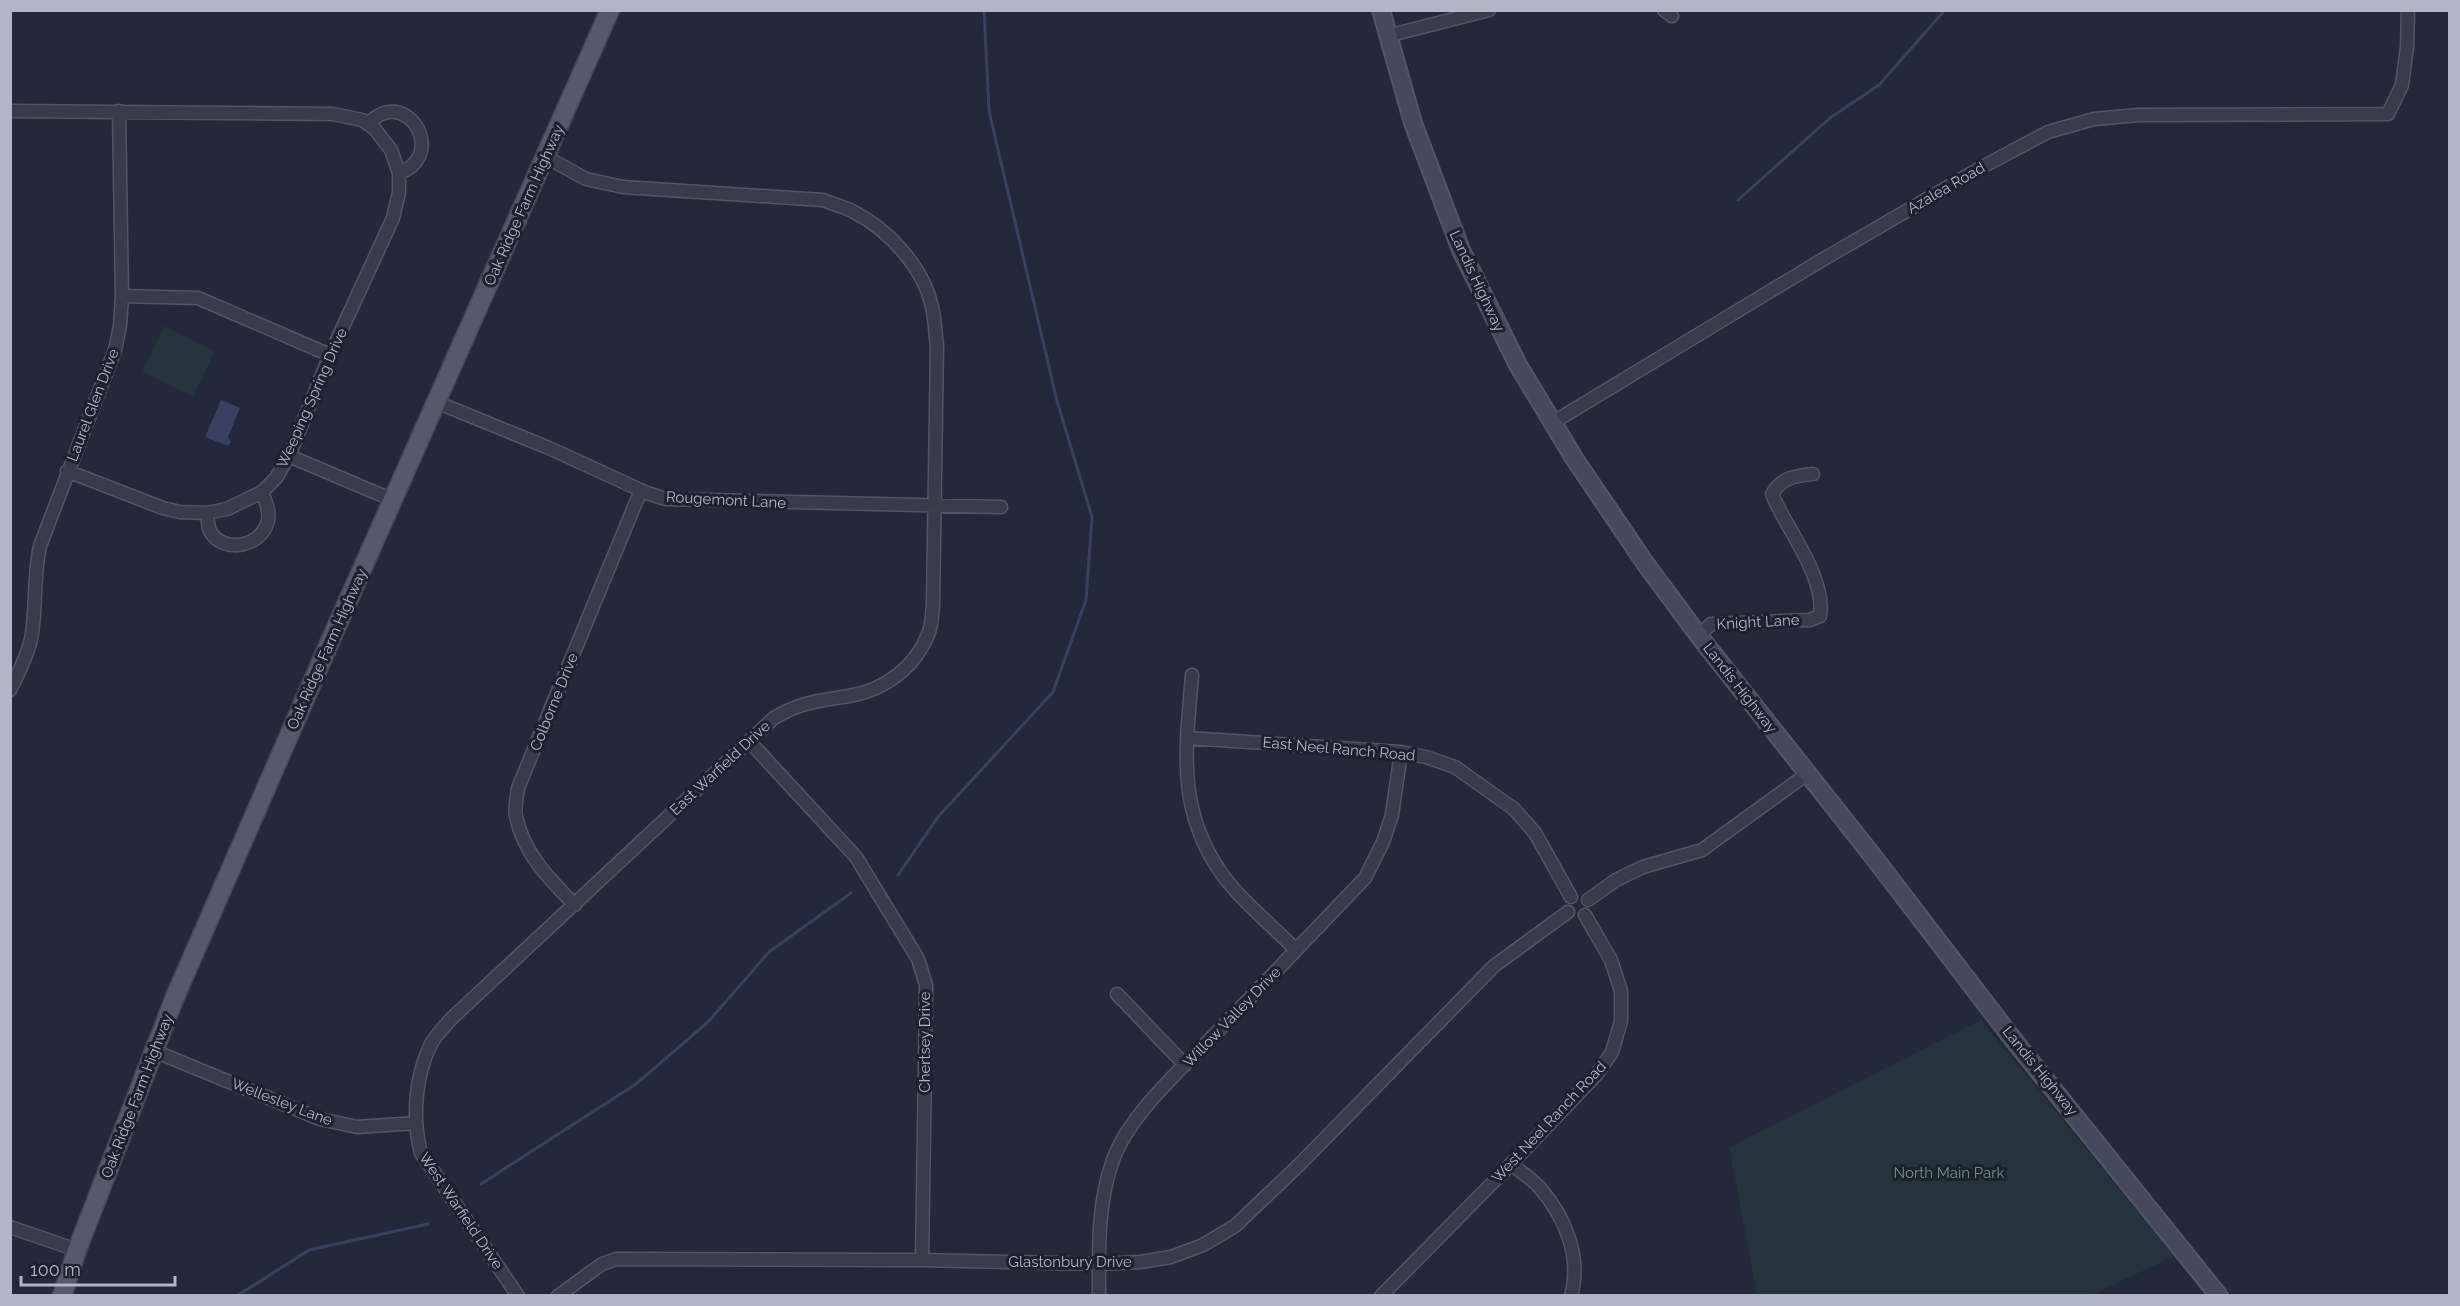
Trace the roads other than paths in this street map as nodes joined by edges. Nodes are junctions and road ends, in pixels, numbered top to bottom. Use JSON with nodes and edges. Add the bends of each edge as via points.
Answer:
{"nodes":[{"id":1,"x":610,"y":10,"type":"edge"},
{"id":2,"x":1381,"y":10,"type":"edge"},
{"id":3,"x":1489,"y":10,"type":"edge"},
{"id":4,"x":2408,"y":10,"type":"edge"},
{"id":5,"x":1387,"y":36,"type":"junction"},
{"id":6,"x":10,"y":111,"type":"edge"},
{"id":7,"x":120,"y":111,"type":"junction"},
{"id":8,"x":367,"y":123,"type":"junction"},
{"id":9,"x":546,"y":157,"type":"junction"},
{"id":10,"x":399,"y":173,"type":"junction"},
{"id":11,"x":122,"y":296,"type":"junction"},
{"id":12,"x":330,"y":355,"type":"junction"},
{"id":13,"x":436,"y":402,"type":"junction"},
{"id":14,"x":1552,"y":423,"type":"junction"},
{"id":15,"x":289,"y":456,"type":"junction"},
{"id":16,"x":67,"y":471,"type":"junction"},
{"id":17,"x":1813,"y":474,"type":"dead end"},
{"id":18,"x":641,"y":490,"type":"junction"},
{"id":19,"x":262,"y":492,"type":"junction"},
{"id":20,"x":393,"y":500,"type":"junction"},
{"id":21,"x":933,"y":506,"type":"junction"},
{"id":22,"x":1001,"y":507,"type":"dead end"},
{"id":23,"x":206,"y":513,"type":"junction"},
{"id":24,"x":1699,"y":636,"type":"junction"},
{"id":25,"x":1192,"y":675,"type":"dead end"},
{"id":26,"x":10,"y":690,"type":"edge"},
{"id":27,"x":1187,"y":738,"type":"junction"},
{"id":28,"x":749,"y":741,"type":"junction"},
{"id":29,"x":1401,"y":752,"type":"junction"},
{"id":30,"x":1807,"y":774,"type":"junction"},
{"id":31,"x":1570,"y":897,"type":"junction"},
{"id":32,"x":1588,"y":900,"type":"junction"},
{"id":33,"x":575,"y":905,"type":"junction"},
{"id":34,"x":1568,"y":912,"type":"junction"},
{"id":35,"x":1585,"y":915,"type":"junction"},
{"id":36,"x":1296,"y":950,"type":"junction"},
{"id":37,"x":1117,"y":994,"type":"dead end"},
{"id":38,"x":154,"y":1051,"type":"junction"},
{"id":39,"x":1185,"y":1065,"type":"junction"},
{"id":40,"x":416,"y":1123,"type":"junction"},
{"id":41,"x":1511,"y":1164,"type":"junction"},
{"id":42,"x":10,"y":1227,"type":"edge"},
{"id":43,"x":77,"y":1250,"type":"junction"},
{"id":44,"x":922,"y":1260,"type":"junction"},
{"id":45,"x":1099,"y":1264,"type":"junction"},
{"id":46,"x":62,"y":1296,"type":"edge"},
{"id":47,"x":518,"y":1296,"type":"edge"},
{"id":48,"x":558,"y":1296,"type":"edge"},
{"id":49,"x":1099,"y":1296,"type":"edge"},
{"id":50,"x":1381,"y":1296,"type":"edge"},
{"id":51,"x":1571,"y":1296,"type":"edge"},
{"id":52,"x":2219,"y":1296,"type":"edge"}],
"edges":[{"from":1,"to":9,"type":"main road","name":"Oak Ridge Farm Highway"},
{"from":2,"to":5,"type":"main road","name":"Landis Highway"},
{"from":3,"to":5,"type":"street"},
{"from":4,"to":14,"type":"street","name":"Azalea Road","via":[[2402,85],[2388,114],[2139,115],[2094,119],[2048,132],[1814,264]]},
{"from":5,"to":14,"type":"main road","name":"Landis Highway","via":[[1413,123],[1461,250]]},
{"from":6,"to":7,"type":"street"},
{"from":7,"to":8,"type":"street","via":[[333,114]]},
{"from":7,"to":11,"type":"street","name":"Laurel Glen Drive"},
{"from":8,"to":10,"type":"street","name":"Weeping Spring Drive","via":[[391,150]]},
{"from":8,"to":10,"type":"street","via":[[391,112],[413,121],[420,134],[420,156],[409,170]]},
{"from":9,"to":13,"type":"main road","name":"Oak Ridge Farm Highway"},
{"from":9,"to":21,"type":"street","name":"East Warfield Drive","via":[[567,171],[623,187],[823,200],[854,212],[879,228],[904,252],[920,276],[932,306],[936,345]]},
{"from":10,"to":12,"type":"street","name":"Weeping Spring Drive","via":[[393,218]]},
{"from":11,"to":12,"type":"street","via":[[198,298]]},
{"from":11,"to":16,"type":"street","name":"Laurel Glen Drive","via":[[116,350]]},
{"from":12,"to":15,"type":"street","name":"Weeping Spring Drive"},
{"from":13,"to":18,"type":"street","name":"Rougemont Lane"},
{"from":13,"to":20,"type":"main road","name":"Oak Ridge Farm Highway"},
{"from":14,"to":24,"type":"main road","name":"Landis Highway"},
{"from":15,"to":19,"type":"street","name":"Weeping Spring Drive"},
{"from":15,"to":20,"type":"street"},
{"from":16,"to":23,"type":"street","name":"Weeping Spring Drive","via":[[162,508]]},
{"from":16,"to":26,"type":"street","name":"Laurel Glen Drive","via":[[35,569],[31,641]]},
{"from":17,"to":24,"type":"street","name":"Knight Lane","via":[[1791,477],[1778,484],[1772,494],[1807,560],[1822,604],[1820,616],[1809,620],[1711,624]]},
{"from":18,"to":21,"type":"street","name":"Rougemont Lane","via":[[666,499]]},
{"from":18,"to":33,"type":"street","name":"Colborne Drive","via":[[518,788],[515,814],[522,837],[543,873]]},
{"from":19,"to":23,"type":"street","name":"Weeping Spring Drive","via":[[227,509]]},
{"from":19,"to":23,"type":"street","via":[[268,524],[260,536],[247,544],[234,546],[222,542],[210,531]]},
{"from":20,"to":38,"type":"main road","name":"Oak Ridge Farm Highway"},
{"from":21,"to":22,"type":"street","name":"Rougemont Lane"},
{"from":21,"to":28,"type":"street","name":"East Warfield Drive","via":[[930,631],[916,657],[899,675],[872,690],[792,707]]},
{"from":24,"to":30,"type":"main road","name":"Landis Highway"},
{"from":25,"to":27,"type":"street"},
{"from":27,"to":29,"type":"street","name":"East Neel Ranch Road"},
{"from":27,"to":36,"type":"street","via":[[1189,799],[1207,850],[1235,889]]},
{"from":28,"to":33,"type":"street","name":"East Warfield Drive"},
{"from":28,"to":44,"type":"street","name":"Chertsey Drive","via":[[856,857],[922,970],[926,999]]},
{"from":29,"to":31,"type":"street","name":"East Neel Ranch Road","via":[[1455,767],[1514,809],[1535,832]]},
{"from":29,"to":36,"type":"street","name":"Willow Valley Drive","via":[[1392,815],[1365,878]]},
{"from":30,"to":32,"type":"street","via":[[1702,850],[1643,867]]},
{"from":30,"to":52,"type":"main road","name":"Landis Highway"},
{"from":31,"to":32,"type":"street","via":[[1582,895]]},
{"from":31,"to":34,"type":"street"},
{"from":32,"to":35,"type":"street"},
{"from":33,"to":40,"type":"street","name":"East Warfield Drive","via":[[452,1018],[432,1043],[419,1084]]},
{"from":34,"to":35,"type":"street","via":[[1578,918]]},
{"from":34,"to":45,"type":"street","name":"Glastonbury Drive","via":[[1494,966],[1235,1226],[1203,1245],[1171,1257]]},
{"from":35,"to":41,"type":"street","name":"West Neel Ranch Road","via":[[1611,960],[1621,991],[1621,1021],[1612,1052],[1597,1074]]},
{"from":36,"to":39,"type":"street","name":"Willow Valley Drive"},
{"from":37,"to":39,"type":"street"},
{"from":38,"to":40,"type":"street","name":"Wellesley Lane","via":[[320,1119],[357,1127]]},
{"from":38,"to":43,"type":"main road","name":"Oak Ridge Farm Highway"},
{"from":39,"to":45,"type":"street","name":"Willow Valley Drive","via":[[1128,1129],[1113,1158],[1104,1187]]},
{"from":40,"to":47,"type":"street","name":"West Warfield Drive","via":[[421,1153]]},
{"from":41,"to":50,"type":"street","name":"West Neel Ranch Road"},
{"from":41,"to":51,"type":"street","via":[[1539,1188],[1562,1220],[1574,1252]]},
{"from":42,"to":43,"type":"street"},
{"from":43,"to":46,"type":"main road","name":"Oak Ridge Farm Highway"},
{"from":44,"to":45,"type":"street","name":"Glastonbury Drive"},
{"from":44,"to":48,"type":"street","name":"Glastonbury Drive","via":[[616,1259],[602,1264]]},
{"from":45,"to":49,"type":"street","name":"Willow Valley Drive"}]}
